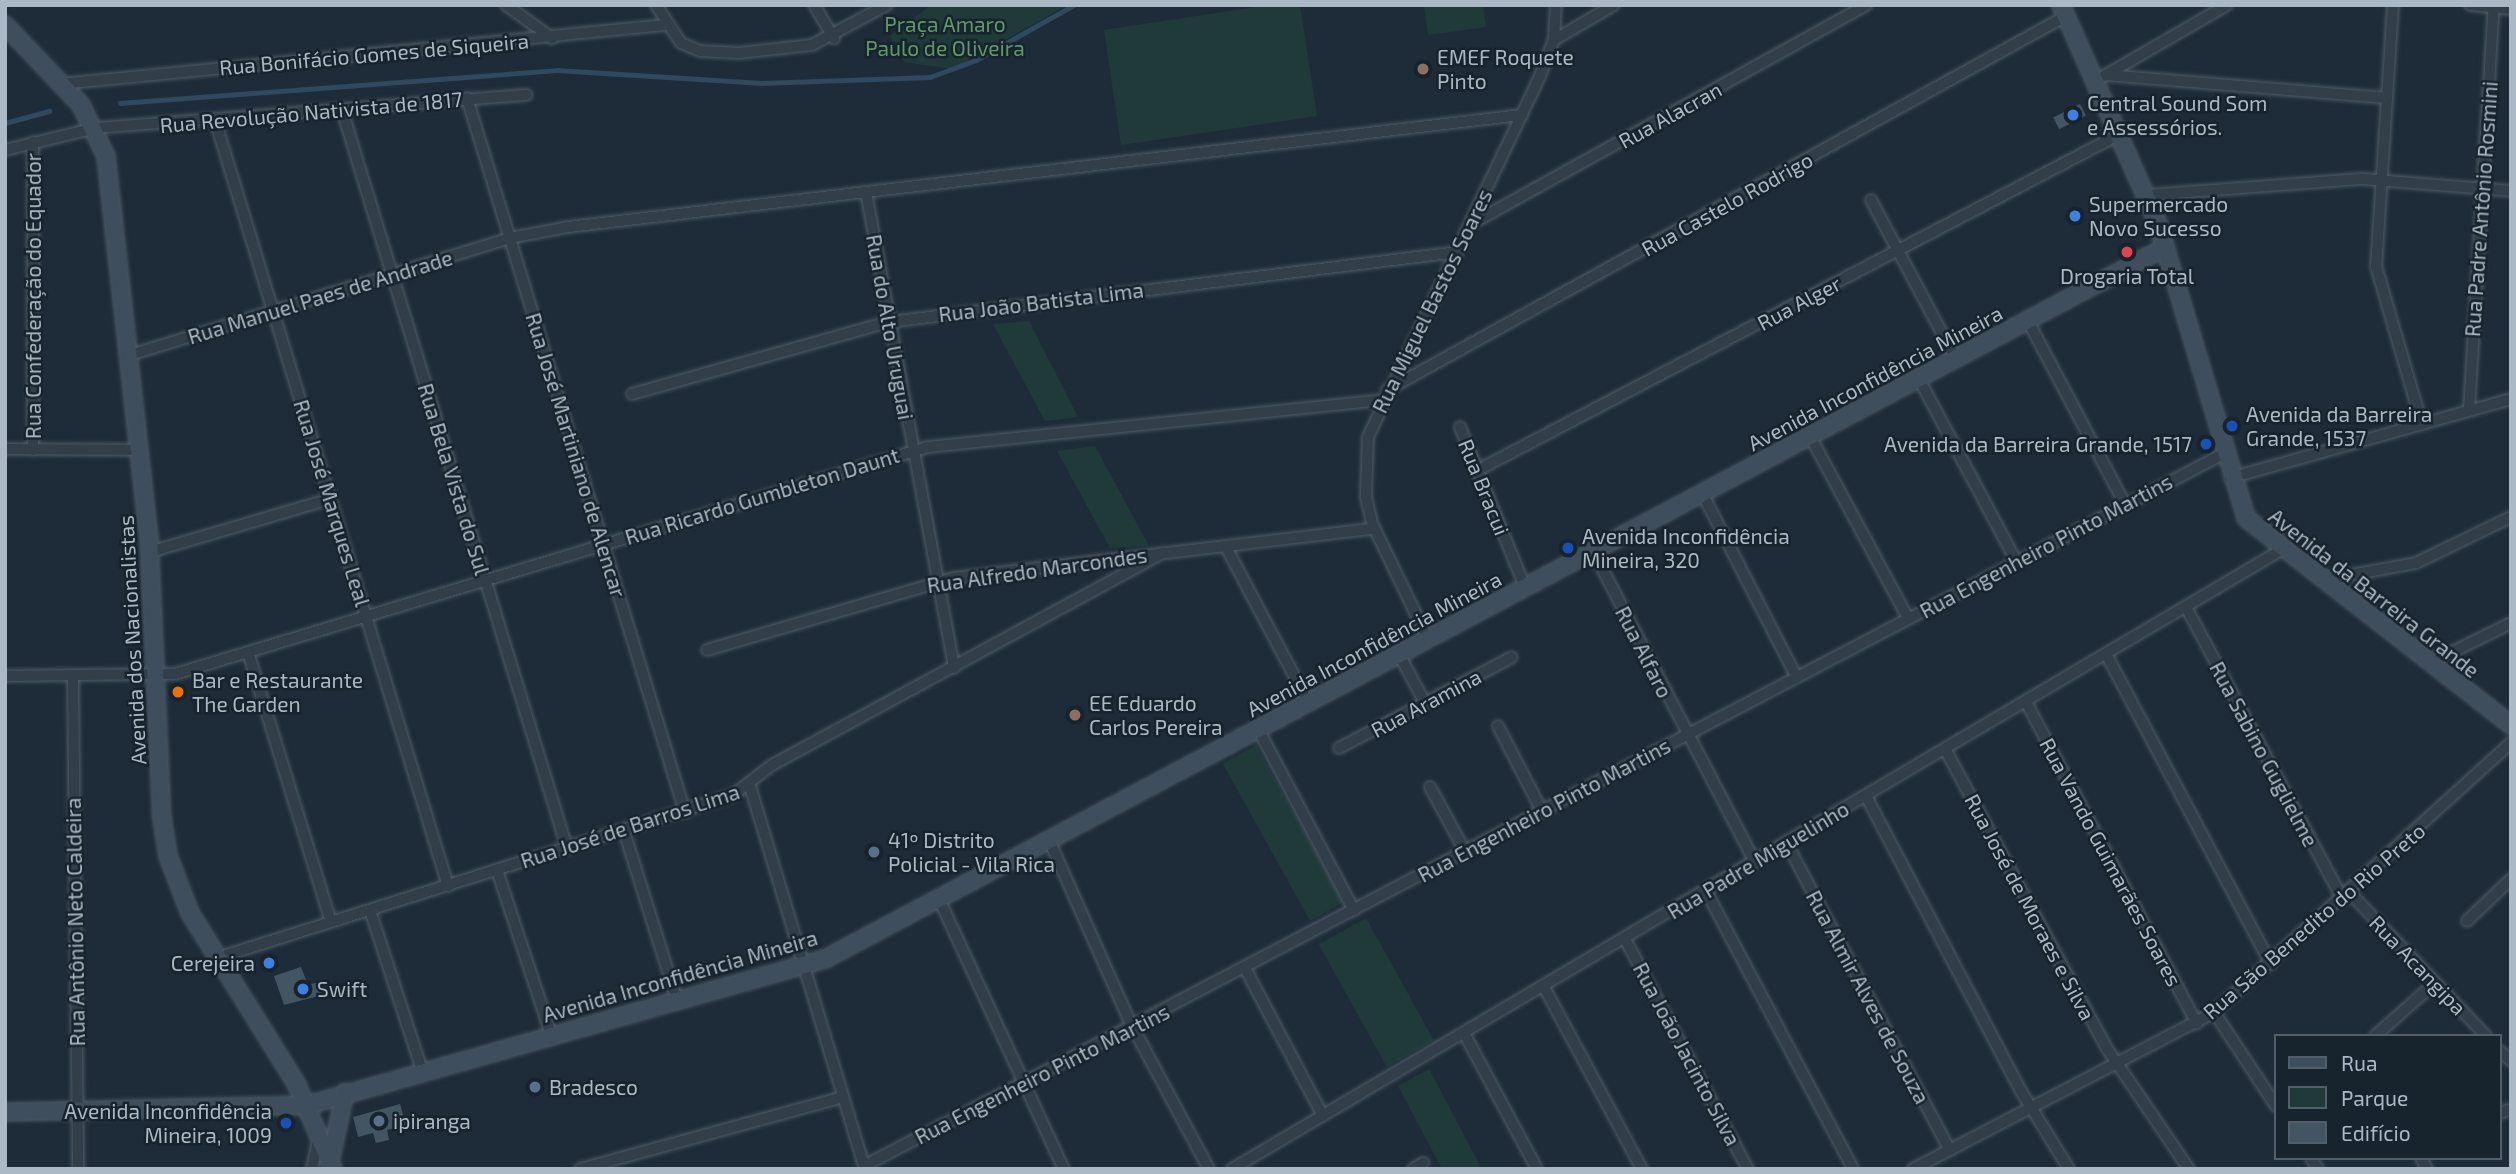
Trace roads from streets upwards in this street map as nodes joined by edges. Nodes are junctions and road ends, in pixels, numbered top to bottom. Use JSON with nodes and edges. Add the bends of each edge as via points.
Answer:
{"nodes":[{"id":1,"x":506,"y":5,"type":"edge"},
{"id":2,"x":656,"y":5,"type":"edge"},
{"id":3,"x":814,"y":5,"type":"edge"},
{"id":4,"x":1556,"y":5,"type":"edge"},
{"id":5,"x":1614,"y":5,"type":"edge"},
{"id":6,"x":1867,"y":5,"type":"edge"},
{"id":7,"x":2227,"y":5,"type":"edge"},
{"id":8,"x":2393,"y":5,"type":"edge"},
{"id":9,"x":2470,"y":5,"type":"edge"},
{"id":10,"x":2494,"y":7,"type":"junction"},
{"id":11,"x":884,"y":8,"type":"edge"},
{"id":12,"x":2511,"y":9,"type":"edge"},
{"id":13,"x":2064,"y":10,"type":"edge"},
{"id":14,"x":665,"y":25,"type":"junction"},
{"id":15,"x":5,"y":26,"type":"edge"},
{"id":16,"x":834,"y":37,"type":"junction"},
{"id":17,"x":552,"y":38,"type":"junction"},
{"id":18,"x":1554,"y":40,"type":"junction"},
{"id":19,"x":2101,"y":78,"type":"junction"},
{"id":20,"x":60,"y":84,"type":"junction"},
{"id":21,"x":527,"y":95,"type":"dead end"},
{"id":22,"x":467,"y":98,"type":"junction"},
{"id":23,"x":2387,"y":98,"type":"junction"},
{"id":24,"x":342,"y":110,"type":"junction"},
{"id":25,"x":1522,"y":115,"type":"junction"},
{"id":26,"x":215,"y":120,"type":"junction"},
{"id":27,"x":94,"y":128,"type":"junction"},
{"id":28,"x":2120,"y":134,"type":"junction"},
{"id":29,"x":33,"y":142,"type":"junction"},
{"id":30,"x":5,"y":150,"type":"edge"},
{"id":31,"x":2382,"y":179,"type":"junction"},
{"id":32,"x":2482,"y":188,"type":"junction"},
{"id":33,"x":2511,"y":191,"type":"edge"},
{"id":34,"x":866,"y":192,"type":"junction"},
{"id":35,"x":2148,"y":195,"type":"junction"},
{"id":36,"x":1871,"y":200,"type":"dead end"},
{"id":37,"x":1473,"y":223,"type":"junction"},
{"id":38,"x":510,"y":238,"type":"junction"},
{"id":39,"x":2166,"y":247,"type":"junction"},
{"id":40,"x":1899,"y":250,"type":"junction"},
{"id":41,"x":1458,"y":252,"type":"junction"},
{"id":42,"x":392,"y":275,"type":"junction"},
{"id":43,"x":273,"y":312,"type":"junction"},
{"id":44,"x":2028,"y":321,"type":"junction"},
{"id":45,"x":888,"y":322,"type":"junction"},
{"id":46,"x":130,"y":355,"type":"junction"},
{"id":47,"x":1956,"y":359,"type":"junction"},
{"id":48,"x":1919,"y":379,"type":"junction"},
{"id":49,"x":632,"y":394,"type":"dead end"},
{"id":50,"x":1385,"y":395,"type":"junction"},
{"id":51,"x":2511,"y":399,"type":"edge"},
{"id":52,"x":2469,"y":410,"type":"junction"},
{"id":53,"x":2422,"y":424,"type":"junction"},
{"id":54,"x":1460,"y":426,"type":"dead end"},
{"id":55,"x":1810,"y":436,"type":"junction"},
{"id":56,"x":5,"y":449,"type":"edge"},
{"id":57,"x":33,"y":450,"type":"junction"},
{"id":58,"x":140,"y":450,"type":"junction"},
{"id":59,"x":912,"y":450,"type":"junction"},
{"id":60,"x":2223,"y":454,"type":"junction"},
{"id":61,"x":1478,"y":470,"type":"junction"},
{"id":62,"x":2230,"y":478,"type":"junction"},
{"id":63,"x":1702,"y":493,"type":"junction"},
{"id":64,"x":330,"y":499,"type":"junction"},
{"id":65,"x":2125,"y":504,"type":"junction"},
{"id":66,"x":2511,"y":517,"type":"edge"},
{"id":67,"x":1374,"y":529,"type":"junction"},
{"id":68,"x":603,"y":544,"type":"junction"},
{"id":69,"x":1226,"y":547,"type":"junction"},
{"id":70,"x":2283,"y":549,"type":"junction"},
{"id":71,"x":1593,"y":551,"type":"junction"},
{"id":72,"x":150,"y":552,"type":"junction"},
{"id":73,"x":1163,"y":553,"type":"junction"},
{"id":74,"x":2016,"y":561,"type":"junction"},
{"id":75,"x":485,"y":580,"type":"junction"},
{"id":76,"x":2324,"y":580,"type":"junction"},
{"id":77,"x":937,"y":581,"type":"junction"},
{"id":78,"x":1525,"y":587,"type":"junction"},
{"id":79,"x":2186,"y":607,"type":"junction"},
{"id":80,"x":366,"y":616,"type":"junction"},
{"id":81,"x":1908,"y":618,"type":"junction"},
{"id":82,"x":2511,"y":623,"type":"edge"},
{"id":83,"x":1428,"y":639,"type":"junction"},
{"id":84,"x":707,"y":650,"type":"dead end"},
{"id":85,"x":248,"y":652,"type":"junction"},
{"id":86,"x":1399,"y":654,"type":"junction"},
{"id":87,"x":2106,"y":654,"type":"junction"},
{"id":88,"x":1512,"y":657,"type":"dead end"},
{"id":89,"x":2430,"y":663,"type":"junction"},
{"id":90,"x":954,"y":668,"type":"junction"},
{"id":91,"x":159,"y":674,"type":"junction"},
{"id":92,"x":73,"y":675,"type":"junction"},
{"id":93,"x":5,"y":676,"type":"edge"},
{"id":94,"x":1796,"y":676,"type":"junction"},
{"id":95,"x":1308,"y":702,"type":"junction"},
{"id":96,"x":2026,"y":702,"type":"junction"},
{"id":97,"x":1425,"y":703,"type":"junction"},
{"id":98,"x":2511,"y":725,"type":"edge"},
{"id":99,"x":1498,"y":726,"type":"dead end"},
{"id":100,"x":1258,"y":729,"type":"junction"},
{"id":101,"x":1687,"y":734,"type":"junction"},
{"id":102,"x":2511,"y":743,"type":"edge"},
{"id":103,"x":1339,"y":748,"type":"dead end"},
{"id":104,"x":1945,"y":750,"type":"junction"},
{"id":105,"x":750,"y":786,"type":"junction"},
{"id":106,"x":1430,"y":787,"type":"dead end"},
{"id":107,"x":1866,"y":796,"type":"junction"},
{"id":108,"x":1542,"y":811,"type":"junction"},
{"id":109,"x":685,"y":812,"type":"junction"},
{"id":110,"x":624,"y":831,"type":"junction"},
{"id":111,"x":1049,"y":840,"type":"junction"},
{"id":112,"x":1787,"y":844,"type":"junction"},
{"id":113,"x":567,"y":848,"type":"junction"},
{"id":114,"x":1465,"y":851,"type":"junction"},
{"id":115,"x":1755,"y":862,"type":"junction"},
{"id":116,"x":497,"y":870,"type":"junction"},
{"id":117,"x":2511,"y":879,"type":"edge"},
{"id":118,"x":448,"y":886,"type":"junction"},
{"id":119,"x":1706,"y":891,"type":"junction"},
{"id":120,"x":2347,"y":896,"type":"junction"},
{"id":121,"x":939,"y":899,"type":"junction"},
{"id":122,"x":370,"y":910,"type":"junction"},
{"id":123,"x":1354,"y":910,"type":"junction"},
{"id":124,"x":2467,"y":921,"type":"dead end"},
{"id":125,"x":331,"y":922,"type":"junction"},
{"id":126,"x":1625,"y":939,"type":"junction"},
{"id":127,"x":217,"y":958,"type":"junction"},
{"id":128,"x":806,"y":964,"type":"junction"},
{"id":129,"x":2271,"y":964,"type":"junction"},
{"id":130,"x":1245,"y":968,"type":"junction"},
{"id":131,"x":2435,"y":984,"type":"junction"},
{"id":132,"x":1544,"y":987,"type":"junction"},
{"id":133,"x":677,"y":1000,"type":"junction"},
{"id":134,"x":2214,"y":1013,"type":"junction"},
{"id":135,"x":2197,"y":1023,"type":"junction"},
{"id":136,"x":1133,"y":1027,"type":"junction"},
{"id":137,"x":551,"y":1034,"type":"junction"},
{"id":138,"x":1464,"y":1034,"type":"junction"},
{"id":139,"x":2377,"y":1034,"type":"edge"},
{"id":140,"x":2484,"y":1034,"type":"edge"},
{"id":141,"x":2117,"y":1064,"type":"junction"},
{"id":142,"x":422,"y":1070,"type":"junction"},
{"id":143,"x":1025,"y":1083,"type":"junction"},
{"id":144,"x":345,"y":1092,"type":"junction"},
{"id":145,"x":843,"y":1097,"type":"junction"},
{"id":146,"x":2274,"y":1103,"type":"edge"},
{"id":147,"x":308,"y":1105,"type":"junction"},
{"id":148,"x":2031,"y":1108,"type":"junction"},
{"id":149,"x":5,"y":1112,"type":"edge"},
{"id":150,"x":78,"y":1112,"type":"junction"},
{"id":151,"x":1322,"y":1116,"type":"junction"},
{"id":152,"x":319,"y":1135,"type":"junction"},
{"id":153,"x":1950,"y":1150,"type":"junction"},
{"id":154,"x":332,"y":1166,"type":"edge"},
{"id":155,"x":864,"y":1167,"type":"edge"},
{"id":156,"x":78,"y":1169,"type":"edge"},
{"id":157,"x":312,"y":1169,"type":"edge"},
{"id":158,"x":580,"y":1169,"type":"edge"},
{"id":159,"x":1065,"y":1169,"type":"edge"},
{"id":160,"x":1209,"y":1169,"type":"edge"},
{"id":161,"x":1232,"y":1169,"type":"edge"},
{"id":162,"x":1537,"y":1169,"type":"edge"},
{"id":163,"x":1642,"y":1169,"type":"edge"},
{"id":164,"x":1748,"y":1169,"type":"edge"},
{"id":165,"x":1853,"y":1169,"type":"edge"},
{"id":166,"x":1913,"y":1169,"type":"edge"},
{"id":167,"x":2070,"y":1169,"type":"edge"},
{"id":168,"x":2189,"y":1169,"type":"edge"}],
"edges":[{"from":1,"to":17,"type":"street"},
{"from":2,"to":14,"type":"street"},
{"from":3,"to":16,"type":"street"},
{"from":4,"to":18,"type":"street","name":"Rua Miguel Bastos Soares"},
{"from":5,"to":18,"type":"street"},
{"from":6,"to":37,"type":"street","name":"Rua Alacran"},
{"from":7,"to":19,"type":"street"},
{"from":8,"to":23,"type":"street"},
{"from":9,"to":10,"type":"street"},
{"from":10,"to":12,"type":"street"},
{"from":10,"to":32,"type":"street","name":"Rua Padre Antônio Rosmini"},
{"from":11,"to":16,"type":"street"},
{"from":13,"to":19,"type":"street","name":"Avenida da Barreira Grande"},
{"from":13,"to":50,"type":"street","name":"Rua Castelo Rodrigo"},
{"from":14,"to":16,"type":"street","via":[[681,43],[700,51],[764,53]]},
{"from":14,"to":17,"type":"street","name":"Rua Bonifácio Gomes de Siqueira"},
{"from":15,"to":20,"type":"street","name":"Avenida dos Nacionalistas"},
{"from":17,"to":20,"type":"street","name":"Rua Bonifácio Gomes de Siqueira"},
{"from":18,"to":25,"type":"street","name":"Rua Miguel Bastos Soares"},
{"from":19,"to":23,"type":"street"},
{"from":19,"to":28,"type":"street","name":"Avenida da Barreira Grande"},
{"from":20,"to":27,"type":"street","name":"Avenida dos Nacionalistas"},
{"from":21,"to":22,"type":"street","name":"Rua Revolução Nativista de 1817"},
{"from":22,"to":24,"type":"street","name":"Rua Revolução Nativista de 1817"},
{"from":22,"to":38,"type":"street","name":"Rua José Martiniano de Alencar"},
{"from":23,"to":31,"type":"street"},
{"from":24,"to":26,"type":"street","name":"Rua Revolução Nativista de 1817"},
{"from":24,"to":42,"type":"street","name":"Rua Bela Vista do Sul"},
{"from":25,"to":34,"type":"street","name":"Rua Manuel Paes de Andrade"},
{"from":25,"to":37,"type":"street","name":"Rua Miguel Bastos Soares"},
{"from":26,"to":27,"type":"street","name":"Rua Revolução Nativista de 1817"},
{"from":26,"to":43,"type":"street","name":"Rua José Marques Leal"},
{"from":27,"to":29,"type":"street","name":"Rua Revolução Nativista de 1817"},
{"from":27,"to":46,"type":"street","name":"Avenida dos Nacionalistas","via":[[110,178]]},
{"from":28,"to":35,"type":"street","name":"Avenida da Barreira Grande"},
{"from":28,"to":40,"type":"street","name":"Rua Alger"},
{"from":29,"to":30,"type":"street","name":"Rua Revolução Nativista de 1817"},
{"from":29,"to":57,"type":"street","name":"Rua Confederação do Equador"},
{"from":31,"to":32,"type":"street"},
{"from":31,"to":35,"type":"street"},
{"from":31,"to":53,"type":"street","via":[[2378,281]]},
{"from":32,"to":33,"type":"street"},
{"from":32,"to":52,"type":"street","name":"Rua Padre Antônio Rosmini"},
{"from":34,"to":38,"type":"street","name":"Rua Manuel Paes de Andrade","via":[[618,219]]},
{"from":34,"to":45,"type":"street","name":"Rua do Alto Uruguai"},
{"from":35,"to":39,"type":"street","name":"Avenida da Barreira Grande"},
{"from":36,"to":40,"type":"street"},
{"from":37,"to":41,"type":"street","name":"Rua Miguel Bastos Soares"},
{"from":38,"to":42,"type":"street","name":"Rua Manuel Paes de Andrade"},
{"from":38,"to":68,"type":"street","name":"Rua José Martiniano de Alencar"},
{"from":39,"to":44,"type":"street","name":"Avenida Inconfidência Mineira"},
{"from":39,"to":60,"type":"street","name":"Avenida da Barreira Grande"},
{"from":40,"to":47,"type":"street"},
{"from":40,"to":61,"type":"street","name":"Rua Alger"},
{"from":41,"to":45,"type":"street","name":"Rua João Batista Lima"},
{"from":41,"to":50,"type":"street","name":"Rua Miguel Bastos Soares"},
{"from":42,"to":43,"type":"street","name":"Rua Manuel Paes de Andrade"},
{"from":42,"to":75,"type":"street","name":"Rua Bela Vista do Sul"},
{"from":43,"to":46,"type":"street","name":"Rua Manuel Paes de Andrade"},
{"from":43,"to":64,"type":"street","name":"Rua José Marques Leal"},
{"from":44,"to":47,"type":"street","name":"Avenida Inconfidência Mineira"},
{"from":44,"to":65,"type":"street"},
{"from":45,"to":49,"type":"street","name":"Rua João Batista Lima"},
{"from":45,"to":59,"type":"street","name":"Rua do Alto Uruguai"},
{"from":46,"to":58,"type":"street","name":"Avenida dos Nacionalistas"},
{"from":47,"to":48,"type":"street","name":"Avenida Inconfidência Mineira"},
{"from":48,"to":55,"type":"street","name":"Avenida Inconfidência Mineira"},
{"from":48,"to":74,"type":"street"},
{"from":50,"to":59,"type":"street","name":"Rua Ricardo Gumbleton Daunt"},
{"from":50,"to":67,"type":"street","name":"Rua Miguel Bastos Soares","via":[[1366,459]]},
{"from":51,"to":52,"type":"street"},
{"from":52,"to":53,"type":"street"},
{"from":53,"to":62,"type":"street"},
{"from":54,"to":61,"type":"street","name":"Rua Bracui"},
{"from":55,"to":63,"type":"street","name":"Avenida Inconfidência Mineira"},
{"from":55,"to":81,"type":"street"},
{"from":56,"to":57,"type":"street"},
{"from":57,"to":58,"type":"street"},
{"from":58,"to":72,"type":"street","name":"Avenida dos Nacionalistas"},
{"from":59,"to":68,"type":"street","name":"Rua Ricardo Gumbleton Daunt"},
{"from":59,"to":77,"type":"street","name":"Rua do Alto Uruguai"},
{"from":60,"to":62,"type":"street","name":"Avenida da Barreira Grande"},
{"from":60,"to":65,"type":"street","name":"Rua Engenheiro Pinto Martins"},
{"from":61,"to":78,"type":"street","name":"Rua Bracui"},
{"from":62,"to":70,"type":"street","name":"Avenida da Barreira Grande","via":[[2250,523]]},
{"from":63,"to":71,"type":"street","name":"Avenida Inconfidência Mineira"},
{"from":63,"to":94,"type":"street"},
{"from":64,"to":72,"type":"street"},
{"from":64,"to":80,"type":"street","name":"Rua José Marques Leal"},
{"from":65,"to":74,"type":"street","name":"Rua Engenheiro Pinto Martins"},
{"from":66,"to":76,"type":"street","via":[[2416,563]]},
{"from":67,"to":69,"type":"street","name":"Rua Alfredo Marcondes"},
{"from":67,"to":83,"type":"street","name":"Rua Miguel Bastos Soares"},
{"from":68,"to":75,"type":"street","name":"Rua Ricardo Gumbleton Daunt"},
{"from":68,"to":109,"type":"street","name":"Rua José Martiniano de Alencar"},
{"from":69,"to":73,"type":"street","name":"Rua Alfredo Marcondes"},
{"from":69,"to":95,"type":"street"},
{"from":70,"to":76,"type":"street","name":"Avenida da Barreira Grande"},
{"from":70,"to":79,"type":"street","name":"Rua Padre Miguelinho"},
{"from":71,"to":78,"type":"street","name":"Avenida Inconfidência Mineira"},
{"from":71,"to":101,"type":"street","name":"Rua Alfaro"},
{"from":72,"to":91,"type":"street","name":"Avenida dos Nacionalistas"},
{"from":73,"to":77,"type":"street","name":"Rua Alfredo Marcondes"},
{"from":73,"to":90,"type":"street","name":"Rua José de Barros Lima"},
{"from":74,"to":81,"type":"street","name":"Rua Engenheiro Pinto Martins"},
{"from":75,"to":80,"type":"street","name":"Rua Ricardo Gumbleton Daunt"},
{"from":75,"to":113,"type":"street","name":"Rua Bela Vista do Sul"},
{"from":76,"to":89,"type":"street","name":"Avenida da Barreira Grande"},
{"from":77,"to":84,"type":"street","name":"Rua Alfredo Marcondes"},
{"from":77,"to":90,"type":"street","name":"Rua do Alto Uruguai"},
{"from":78,"to":83,"type":"street","name":"Avenida Inconfidência Mineira"},
{"from":79,"to":87,"type":"street","name":"Rua Padre Miguelinho"},
{"from":79,"to":120,"type":"street","name":"Rua Sabino Guglielme"},
{"from":80,"to":85,"type":"street","name":"Rua Ricardo Gumbleton Daunt"},
{"from":80,"to":118,"type":"street","name":"Rua José Marques Leal"},
{"from":81,"to":94,"type":"street","name":"Rua Engenheiro Pinto Martins"},
{"from":82,"to":89,"type":"street"},
{"from":83,"to":86,"type":"street","name":"Avenida Inconfidência Mineira"},
{"from":85,"to":91,"type":"street","name":"Rua Ricardo Gumbleton Daunt"},
{"from":85,"to":125,"type":"street"},
{"from":86,"to":95,"type":"street","name":"Avenida Inconfidência Mineira"},
{"from":86,"to":97,"type":"street"},
{"from":87,"to":96,"type":"street","name":"Rua Padre Miguelinho"},
{"from":87,"to":129,"type":"street"},
{"from":88,"to":97,"type":"street","name":"Rua Aramina"},
{"from":89,"to":98,"type":"street","name":"Avenida da Barreira Grande"},
{"from":90,"to":105,"type":"street","name":"Rua José de Barros Lima","via":[[772,765]]},
{"from":91,"to":92,"type":"street","name":"Rua Ricardo Gumbleton Daunt"},
{"from":91,"to":127,"type":"street","name":"Avenida dos Nacionalistas","via":[[162,818],[168,856],[190,913]]},
{"from":92,"to":93,"type":"street","name":"Rua Ricardo Gumbleton Daunt"},
{"from":92,"to":150,"type":"street","name":"Rua Antônio Neto Caldeira"},
{"from":94,"to":101,"type":"street","name":"Rua Engenheiro Pinto Martins"},
{"from":95,"to":100,"type":"street","name":"Avenida Inconfidência Mineira"},
{"from":96,"to":104,"type":"street","name":"Rua Padre Miguelinho"},
{"from":96,"to":135,"type":"street","name":"Rua Vando Guimarães Soares"},
{"from":97,"to":103,"type":"street","name":"Rua Aramina"},
{"from":99,"to":108,"type":"street"},
{"from":100,"to":111,"type":"street","name":"Avenida Inconfidência Mineira"},
{"from":100,"to":123,"type":"street"},
{"from":101,"to":108,"type":"street","name":"Rua Engenheiro Pinto Martins"},
{"from":101,"to":115,"type":"street","name":"Rua Alfaro"},
{"from":102,"to":120,"type":"street","name":"Rua São Benedito do Rio Preto"},
{"from":104,"to":107,"type":"street","name":"Rua Padre Miguelinho"},
{"from":104,"to":141,"type":"street","name":"Rua José de Moraes e Silva"},
{"from":105,"to":109,"type":"street","name":"Rua José de Barros Lima"},
{"from":105,"to":128,"type":"street"},
{"from":106,"to":114,"type":"street"},
{"from":107,"to":112,"type":"street","name":"Rua Padre Miguelinho"},
{"from":107,"to":148,"type":"street"},
{"from":108,"to":114,"type":"street","name":"Rua Engenheiro Pinto Martins"},
{"from":109,"to":110,"type":"street","name":"Rua José de Barros Lima"},
{"from":110,"to":113,"type":"street","name":"Rua José de Barros Lima"},
{"from":110,"to":133,"type":"street"},
{"from":111,"to":121,"type":"street","name":"Avenida Inconfidência Mineira"},
{"from":111,"to":136,"type":"street"},
{"from":112,"to":115,"type":"street","name":"Rua Padre Miguelinho"},
{"from":112,"to":153,"type":"street","name":"Rua Almir Alves de Souza"},
{"from":113,"to":116,"type":"street","name":"Rua José de Barros Lima"},
{"from":114,"to":123,"type":"street","name":"Rua Engenheiro Pinto Martins"},
{"from":115,"to":119,"type":"street","name":"Rua Padre Miguelinho"},
{"from":116,"to":118,"type":"street","name":"Rua José de Barros Lima"},
{"from":116,"to":137,"type":"street"},
{"from":117,"to":124,"type":"street"},
{"from":118,"to":122,"type":"street","name":"Rua José de Barros Lima"},
{"from":119,"to":126,"type":"street","name":"Rua Padre Miguelinho"},
{"from":119,"to":165,"type":"street"},
{"from":120,"to":129,"type":"street","name":"Rua São Benedito do Rio Preto"},
{"from":120,"to":131,"type":"street","name":"Rua Acangipa"},
{"from":121,"to":128,"type":"street","name":"Avenida Inconfidência Mineira"},
{"from":121,"to":143,"type":"street"},
{"from":122,"to":125,"type":"street","name":"Rua José de Barros Lima"},
{"from":122,"to":142,"type":"street"},
{"from":123,"to":130,"type":"street","name":"Rua Engenheiro Pinto Martins"},
{"from":125,"to":127,"type":"street","name":"Rua José de Barros Lima"},
{"from":126,"to":132,"type":"street","name":"Rua Padre Miguelinho"},
{"from":126,"to":164,"type":"street","name":"Rua João Jacinto Silva"},
{"from":127,"to":147,"type":"street","name":"Avenida dos Nacionalistas"},
{"from":128,"to":133,"type":"street","name":"Avenida Inconfidência Mineira"},
{"from":128,"to":145,"type":"street"},
{"from":129,"to":134,"type":"street","name":"Rua São Benedito do Rio Preto"},
{"from":130,"to":136,"type":"street","name":"Rua Engenheiro Pinto Martins"},
{"from":130,"to":151,"type":"street"},
{"from":131,"to":139,"type":"street"},
{"from":131,"to":140,"type":"street","name":"Rua Acangipa"},
{"from":132,"to":138,"type":"street","name":"Rua Padre Miguelinho"},
{"from":132,"to":163,"type":"street"},
{"from":133,"to":137,"type":"street","name":"Avenida Inconfidência Mineira"},
{"from":134,"to":135,"type":"street","name":"Rua São Benedito do Rio Preto"},
{"from":134,"to":146,"type":"street"},
{"from":135,"to":141,"type":"street","name":"Rua São Benedito do Rio Preto"},
{"from":136,"to":143,"type":"street","name":"Rua Engenheiro Pinto Martins"},
{"from":136,"to":160,"type":"street"},
{"from":137,"to":142,"type":"street","name":"Avenida Inconfidência Mineira"},
{"from":138,"to":151,"type":"street","name":"Rua Padre Miguelinho"},
{"from":138,"to":162,"type":"street"},
{"from":141,"to":148,"type":"street","name":"Rua São Benedito do Rio Preto"},
{"from":141,"to":168,"type":"street","name":"Rua José de Moraes e Silva"},
{"from":142,"to":144,"type":"street","name":"Avenida Inconfidência Mineira"},
{"from":143,"to":155,"type":"street","name":"Rua Engenheiro Pinto Martins"},
{"from":143,"to":159,"type":"street"},
{"from":144,"to":147,"type":"street","name":"Avenida Inconfidência Mineira"},
{"from":144,"to":154,"type":"street"},
{"from":145,"to":155,"type":"street"},
{"from":145,"to":158,"type":"street"},
{"from":147,"to":150,"type":"street","name":"Avenida Inconfidência Mineira"},
{"from":147,"to":152,"type":"street","name":"Avenida dos Nacionalistas"},
{"from":148,"to":153,"type":"street","name":"Rua São Benedito do Rio Preto"},
{"from":148,"to":167,"type":"street"},
{"from":149,"to":150,"type":"street","name":"Avenida Inconfidência Mineira"},
{"from":150,"to":156,"type":"street","name":"Rua Antônio Neto Caldeira"},
{"from":151,"to":161,"type":"street","name":"Rua Padre Miguelinho"},
{"from":152,"to":154,"type":"street","name":"Avenida dos Nacionalistas"},
{"from":152,"to":157,"type":"street"},
{"from":153,"to":166,"type":"street","name":"Rua São Benedito do Rio Preto"}]}
